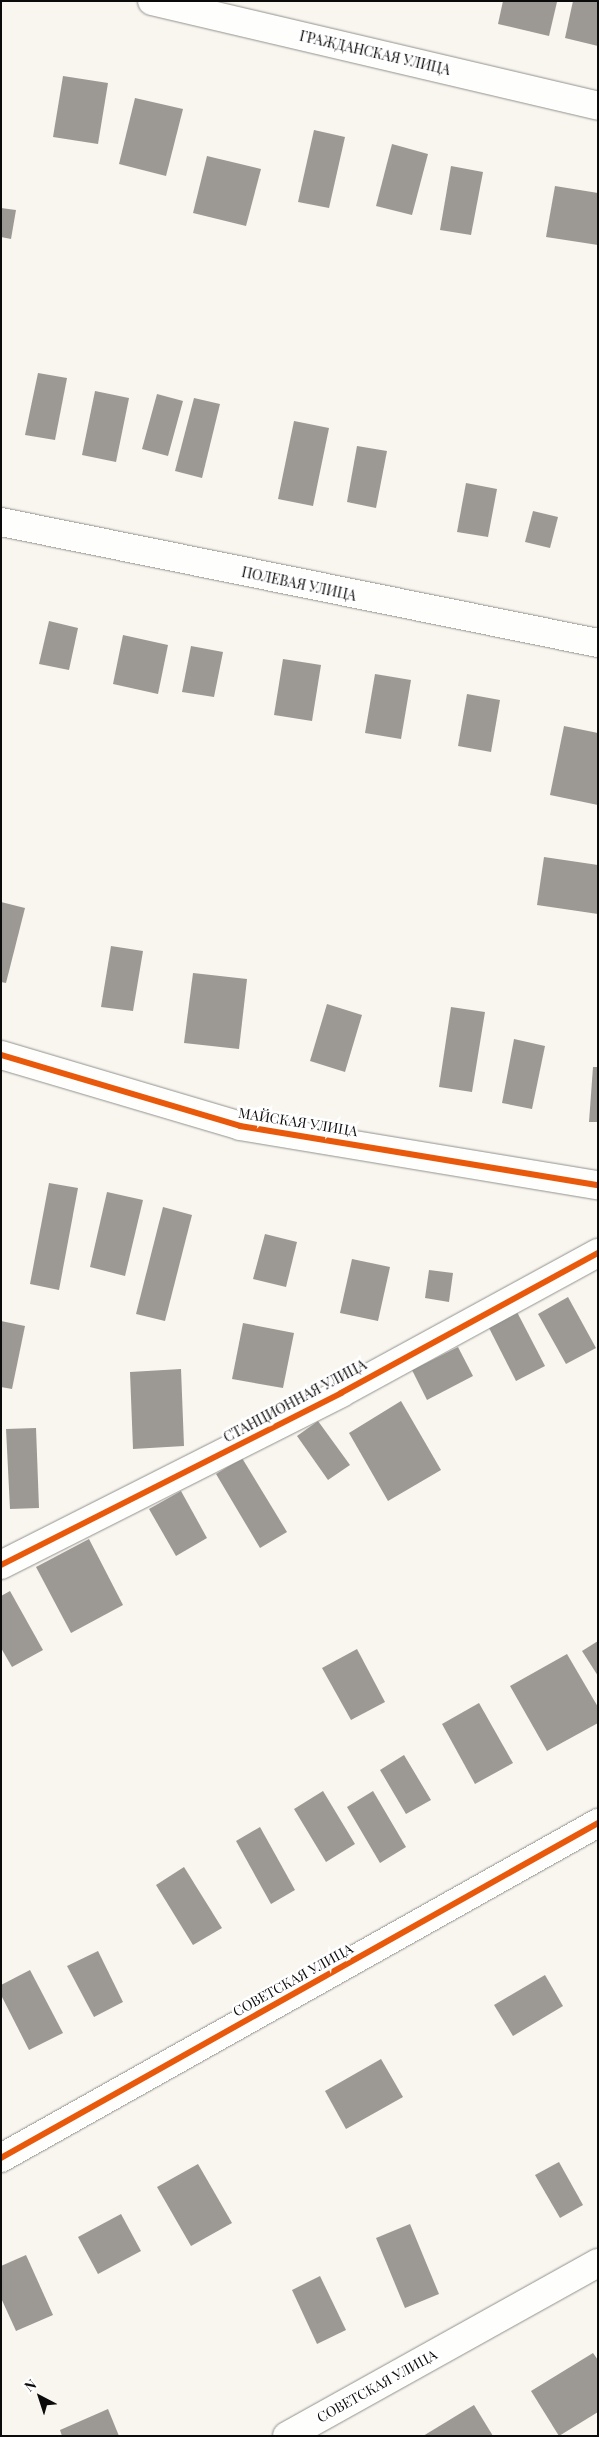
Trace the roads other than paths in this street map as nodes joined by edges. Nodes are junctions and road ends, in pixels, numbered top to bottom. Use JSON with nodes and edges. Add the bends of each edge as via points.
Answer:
{"nodes":[{"id":1,"x":152,"y":1,"type":"edge"},
{"id":2,"x":598,"y":106,"type":"edge"},
{"id":3,"x":1,"y":522,"type":"edge"},
{"id":4,"x":598,"y":643,"type":"edge"},
{"id":5,"x":1,"y":1055,"type":"edge"},
{"id":6,"x":598,"y":1185,"type":"edge"},
{"id":7,"x":598,"y":1253,"type":"edge"},
{"id":8,"x":1,"y":1565,"type":"edge"},
{"id":9,"x":598,"y":1823,"type":"edge"},
{"id":10,"x":1,"y":2158,"type":"edge"},
{"id":11,"x":598,"y":2263,"type":"edge"},
{"id":12,"x":287,"y":2436,"type":"edge"}],
"edges":[{"from":1,"to":2,"type":"street","name":"ГРАЖДАНСКАЯ УЛИЦА"},
{"from":3,"to":4,"type":"street","name":"ПОЛЕВАЯ УЛИЦА"},
{"from":5,"to":6,"type":"street","name":"МАЙСКАЯ УЛИЦА","via":[[240,1126]]},
{"from":7,"to":8,"type":"street","name":"СТАНЦИОННАЯ УЛИЦА","via":[[340,1393]]},
{"from":9,"to":10,"type":"street","name":"СОВЕТСКАЯ УЛИЦА"},
{"from":11,"to":12,"type":"street","name":"СОВЕТСКАЯ УЛИЦА"}]}
